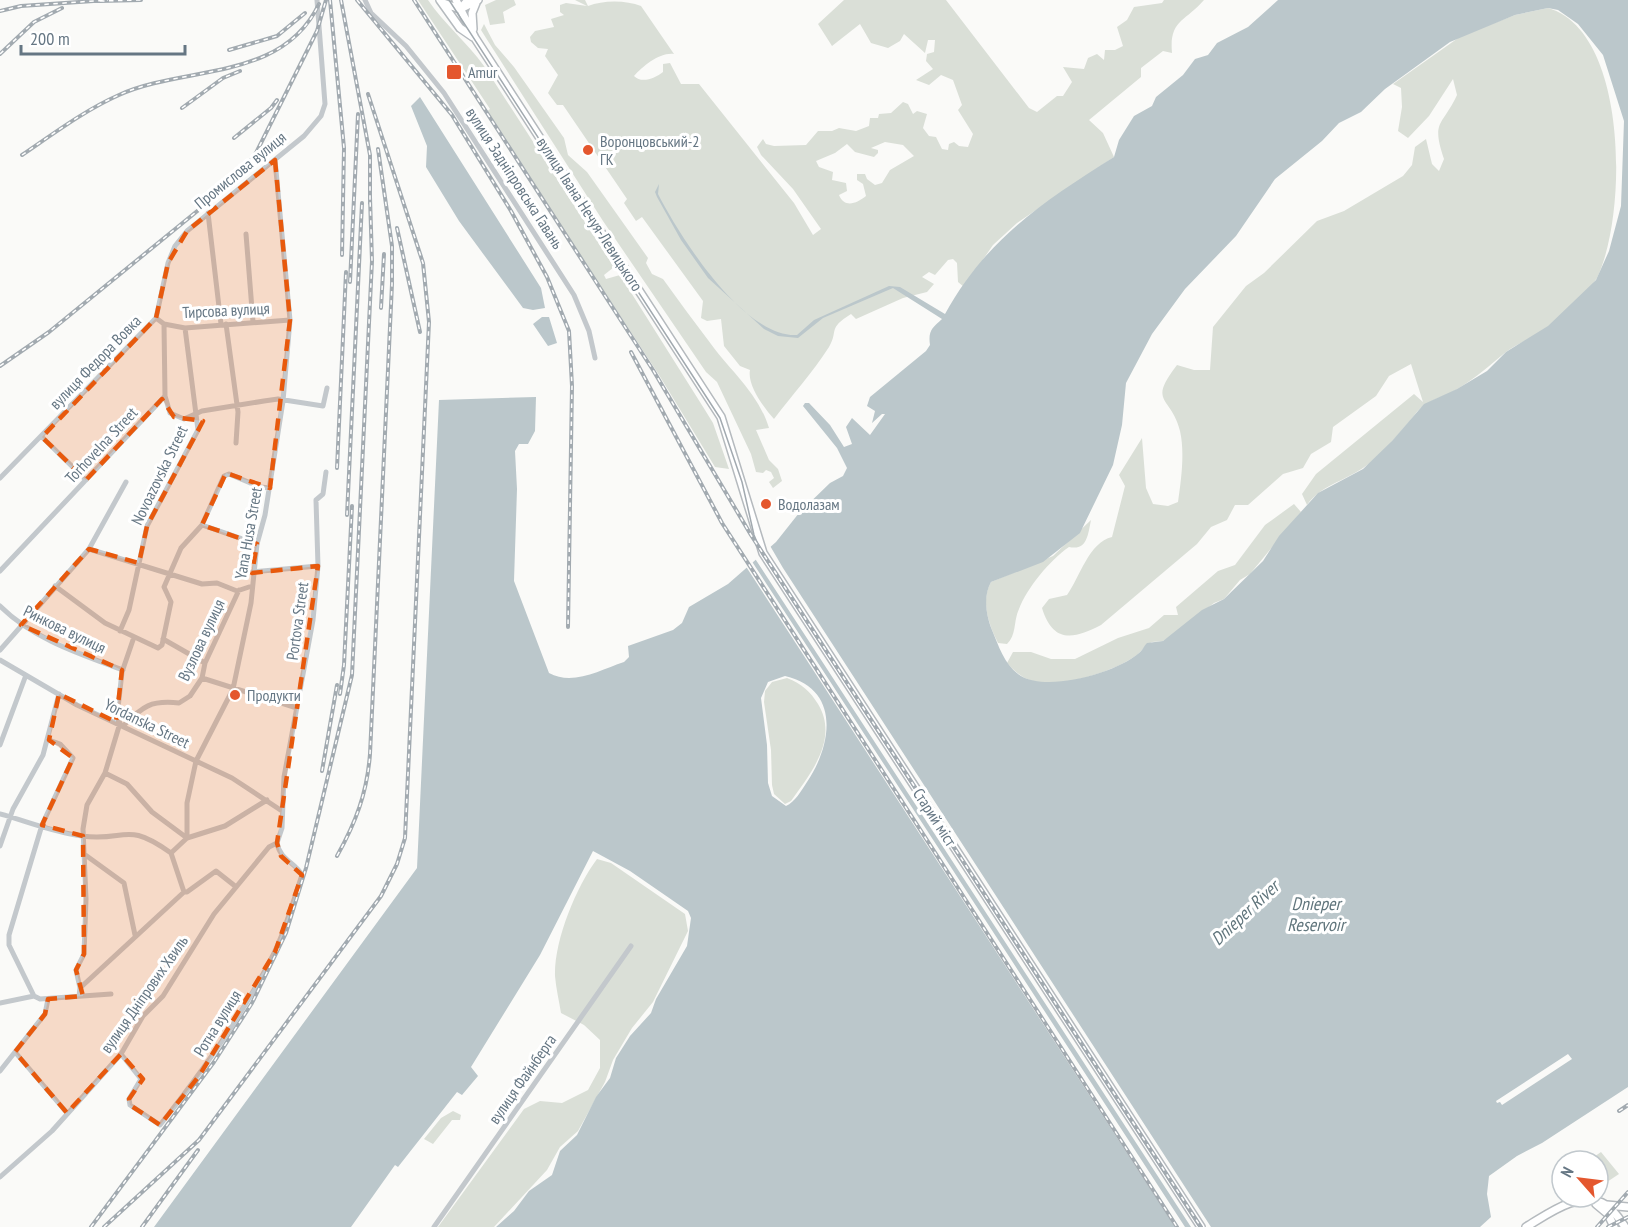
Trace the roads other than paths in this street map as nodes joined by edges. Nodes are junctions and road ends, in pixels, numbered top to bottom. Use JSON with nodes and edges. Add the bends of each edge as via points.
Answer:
{"nodes":[{"id":1,"x":317,"y":0,"type":"edge"},
{"id":2,"x":365,"y":0,"type":"edge"},
{"id":3,"x":456,"y":0,"type":"edge"},
{"id":4,"x":468,"y":0,"type":"edge"},
{"id":5,"x":478,"y":0,"type":"edge"},
{"id":6,"x":440,"y":1,"type":"edge"},
{"id":7,"x":460,"y":9,"type":"junction"},
{"id":8,"x":460,"y":28,"type":"junction"},
{"id":9,"x":475,"y":38,"type":"junction"},
{"id":10,"x":275,"y":160,"type":"junction"},
{"id":11,"x":208,"y":213,"type":"junction"},
{"id":12,"x":246,"y":234,"type":"dead end"},
{"id":13,"x":175,"y":246,"type":"joint"},
{"id":14,"x":156,"y":318,"type":"junction"},
{"id":15,"x":290,"y":320,"type":"junction"},
{"id":16,"x":253,"y":322,"type":"junction"},
{"id":17,"x":164,"y":324,"type":"junction"},
{"id":18,"x":224,"y":324,"type":"junction"},
{"id":19,"x":185,"y":327,"type":"junction"},
{"id":20,"x":595,"y":358,"type":"dead end"},
{"id":21,"x":327,"y":388,"type":"dead end"},
{"id":22,"x":705,"y":391,"type":"joint"},
{"id":23,"x":165,"y":396,"type":"junction"},
{"id":24,"x":283,"y":401,"type":"junction"},
{"id":25,"x":236,"y":404,"type":"junction"},
{"id":26,"x":197,"y":415,"type":"junction"},
{"id":27,"x":42,"y":437,"type":"junction"},
{"id":28,"x":236,"y":443,"type":"dead end"},
{"id":29,"x":326,"y":472,"type":"dead end"},
{"id":30,"x":0,"y":478,"type":"edge"},
{"id":31,"x":86,"y":480,"type":"junction"},
{"id":32,"x":126,"y":482,"type":"dead end"},
{"id":33,"x":270,"y":488,"type":"junction"},
{"id":34,"x":202,"y":525,"type":"junction"},
{"id":35,"x":257,"y":544,"type":"junction"},
{"id":36,"x":89,"y":549,"type":"junction"},
{"id":37,"x":139,"y":563,"type":"junction"},
{"id":38,"x":318,"y":566,"type":"junction"},
{"id":39,"x":0,"y":571,"type":"edge"},
{"id":40,"x":170,"y":572,"type":"junction"},
{"id":41,"x":252,"y":572,"type":"junction"},
{"id":42,"x":55,"y":586,"type":"junction"},
{"id":43,"x":252,"y":586,"type":"junction"},
{"id":44,"x":239,"y":591,"type":"junction"},
{"id":45,"x":0,"y":606,"type":"edge"},
{"id":46,"x":21,"y":625,"type":"junction"},
{"id":47,"x":120,"y":631,"type":"junction"},
{"id":48,"x":134,"y":637,"type":"junction"},
{"id":49,"x":163,"y":639,"type":"junction"},
{"id":50,"x":0,"y":650,"type":"edge"},
{"id":51,"x":0,"y":660,"type":"edge"},
{"id":52,"x":205,"y":663,"type":"junction"},
{"id":53,"x":123,"y":670,"type":"junction"},
{"id":54,"x":26,"y":675,"type":"junction"},
{"id":55,"x":202,"y":678,"type":"junction"},
{"id":56,"x":233,"y":689,"type":"junction"},
{"id":57,"x":58,"y":694,"type":"junction"},
{"id":58,"x":297,"y":708,"type":"junction"},
{"id":59,"x":122,"y":724,"type":"junction"},
{"id":60,"x":49,"y":740,"type":"junction"},
{"id":61,"x":0,"y":745,"type":"edge"},
{"id":62,"x":196,"y":761,"type":"junction"},
{"id":63,"x":105,"y":773,"type":"junction"},
{"id":64,"x":267,"y":800,"type":"junction"},
{"id":65,"x":282,"y":811,"type":"junction"},
{"id":66,"x":0,"y":814,"type":"edge"},
{"id":67,"x":10,"y":817,"type":"junction"},
{"id":68,"x":42,"y":825,"type":"junction"},
{"id":69,"x":83,"y":836,"type":"junction"},
{"id":70,"x":187,"y":838,"type":"junction"},
{"id":71,"x":277,"y":843,"type":"junction"},
{"id":72,"x":0,"y":846,"type":"edge"},
{"id":73,"x":171,"y":853,"type":"junction"},
{"id":74,"x":84,"y":854,"type":"junction"},
{"id":75,"x":235,"y":885,"type":"junction"},
{"id":76,"x":184,"y":892,"type":"junction"},
{"id":77,"x":135,"y":935,"type":"junction"},
{"id":78,"x":631,"y":946,"type":"dead end"},
{"id":79,"x":80,"y":988,"type":"junction"},
{"id":80,"x":111,"y":994,"type":"dead end"},
{"id":81,"x":34,"y":996,"type":"junction"},
{"id":82,"x":79,"y":996,"type":"junction"},
{"id":83,"x":48,"y":999,"type":"junction"},
{"id":84,"x":0,"y":1003,"type":"edge"},
{"id":85,"x":15,"y":1052,"type":"junction"},
{"id":86,"x":121,"y":1054,"type":"junction"},
{"id":87,"x":0,"y":1071,"type":"edge"},
{"id":88,"x":68,"y":1113,"type":"junction"},
{"id":89,"x":0,"y":1177,"type":"edge"},
{"id":90,"x":1610,"y":1205,"type":"edge"},
{"id":91,"x":1628,"y":1207,"type":"edge"},
{"id":92,"x":1556,"y":1209,"type":"edge"},
{"id":93,"x":1601,"y":1209,"type":"edge"},
{"id":94,"x":1609,"y":1209,"type":"edge"},
{"id":95,"x":434,"y":1227,"type":"edge"},
{"id":96,"x":1201,"y":1227,"type":"edge"},
{"id":97,"x":1526,"y":1227,"type":"edge"},
{"id":98,"x":1614,"y":1227,"type":"edge"},
{"id":99,"x":1625,"y":1227,"type":"edge"}],
"edges":[{"from":1,"to":10,"type":"street","name":"Промислова вулиця","via":[[325,104],[309,131]]},
{"from":2,"to":20,"type":"street","name":"вулиця Задніпровська Гавань","via":[[372,14],[406,46],[444,93],[574,295]]},
{"from":3,"to":7,"type":"main road","name":"вулиця Івана Нечуя-Левицького"},
{"from":4,"to":7,"type":"main road"},
{"from":5,"to":7,"type":"main road"},
{"from":5,"to":9,"type":"main road","via":[[472,13]]},
{"from":6,"to":7,"type":"main road"},
{"from":6,"to":8,"type":"main road","name":"вулиця Івана Нечуя-Левицького"},
{"from":7,"to":8,"type":"main road"},
{"from":7,"to":9,"type":"main road","name":"вулиця Івана Нечуя-Левицького"},
{"from":8,"to":9,"type":"main road","name":"вулиця Івана Нечуя-Левицького"},
{"from":9,"to":22,"type":"main road","name":"вулиця Івана Нечуя-Левицького"},
{"from":10,"to":11,"type":"street","name":"Промислова вулиця"},
{"from":10,"to":15,"type":"street","name":"Yana Husa Street"},
{"from":11,"to":13,"type":"street","name":"Промислова вулиця"},
{"from":11,"to":18,"type":"street"},
{"from":12,"to":16,"type":"street"},
{"from":13,"to":14,"type":"street","name":"вулиця Федора Вовка"},
{"from":14,"to":17,"type":"street"},
{"from":14,"to":27,"type":"street","name":"вулиця Федора Вовка"},
{"from":15,"to":16,"type":"street","name":"Тирсова вулиця"},
{"from":15,"to":24,"type":"street","name":"Yana Husa Street"},
{"from":16,"to":18,"type":"street","name":"Тирсова вулиця"},
{"from":17,"to":19,"type":"street","name":"Тирсова вулиця"},
{"from":17,"to":23,"type":"street"},
{"from":18,"to":19,"type":"street","name":"Тирсова вулиця"},
{"from":18,"to":25,"type":"street"},
{"from":19,"to":26,"type":"street","name":"Novoazovska Street"},
{"from":21,"to":24,"type":"street","via":[[322,406]]},
{"from":22,"to":96,"type":"main road","name":"Старий міст","via":[[729,436],[763,553]]},
{"from":23,"to":26,"type":"street","via":[[174,417]]},
{"from":23,"to":31,"type":"street","name":"Torhovelna Street"},
{"from":24,"to":25,"type":"street"},
{"from":24,"to":33,"type":"street","name":"Yana Husa Street"},
{"from":25,"to":26,"type":"street"},
{"from":25,"to":28,"type":"street"},
{"from":26,"to":37,"type":"street","name":"Novoazovska Street","via":[[198,430],[147,526]]},
{"from":27,"to":30,"type":"street","name":"вулиця Федора Вовка"},
{"from":27,"to":31,"type":"street"},
{"from":29,"to":38,"type":"street","name":"Portova Street","via":[[323,494],[316,500]]},
{"from":31,"to":39,"type":"street","name":"Torhovelna Street"},
{"from":32,"to":36,"type":"street"},
{"from":33,"to":34,"type":"street","via":[[225,475]]},
{"from":33,"to":35,"type":"street","name":"Yana Husa Street"},
{"from":34,"to":35,"type":"street"},
{"from":34,"to":40,"type":"street","via":[[181,548]]},
{"from":35,"to":41,"type":"street","name":"Yana Husa Street"},
{"from":36,"to":37,"type":"street"},
{"from":36,"to":42,"type":"street"},
{"from":37,"to":40,"type":"street"},
{"from":37,"to":47,"type":"street","name":"Novoazovska Street","via":[[129,610]]},
{"from":38,"to":41,"type":"street"},
{"from":38,"to":58,"type":"street","name":"Portova Street","via":[[314,620]]},
{"from":40,"to":44,"type":"street","via":[[202,584],[218,583]]},
{"from":40,"to":49,"type":"street","via":[[164,587],[171,602]]},
{"from":41,"to":43,"type":"street","name":"Yana Husa Street"},
{"from":42,"to":46,"type":"street"},
{"from":42,"to":47,"type":"street"},
{"from":43,"to":44,"type":"street"},
{"from":43,"to":56,"type":"street","name":"Yana Husa Street"},
{"from":44,"to":52,"type":"street","name":"Вузлова вулиця"},
{"from":45,"to":46,"type":"street","name":"Ринкова вулиця"},
{"from":46,"to":50,"type":"street"},
{"from":46,"to":53,"type":"street","name":"Ринкова вулиця","via":[[78,654]]},
{"from":47,"to":48,"type":"street"},
{"from":48,"to":49,"type":"street","via":[[156,648]]},
{"from":48,"to":53,"type":"street"},
{"from":49,"to":52,"type":"street"},
{"from":51,"to":54,"type":"street","name":"Yordanska Street"},
{"from":52,"to":55,"type":"street","name":"Вузлова вулиця"},
{"from":53,"to":59,"type":"street","via":[[117,717]]},
{"from":54,"to":57,"type":"street","name":"Yordanska Street"},
{"from":54,"to":61,"type":"street"},
{"from":55,"to":56,"type":"street"},
{"from":55,"to":59,"type":"street","name":"Вузлова вулиця","via":[[190,696],[179,703],[151,704]]},
{"from":56,"to":58,"type":"street"},
{"from":56,"to":62,"type":"street","name":"Yana Husa Street"},
{"from":57,"to":59,"type":"street","name":"Yordanska Street"},
{"from":57,"to":60,"type":"street"},
{"from":58,"to":65,"type":"street","name":"Portova Street"},
{"from":59,"to":62,"type":"street","name":"Yordanska Street"},
{"from":59,"to":63,"type":"street"},
{"from":60,"to":67,"type":"street"},
{"from":60,"to":68,"type":"street","via":[[60,744],[73,758]]},
{"from":62,"to":64,"type":"street","name":"Yordanska Street"},
{"from":62,"to":70,"type":"street","name":"Yana Husa Street","via":[[187,803]]},
{"from":63,"to":69,"type":"street","via":[[87,804]]},
{"from":63,"to":70,"type":"street","via":[[127,784],[152,812]]},
{"from":64,"to":65,"type":"street","name":"Yordanska Street"},
{"from":64,"to":70,"type":"street","via":[[225,826]]},
{"from":65,"to":71,"type":"street"},
{"from":66,"to":67,"type":"street"},
{"from":67,"to":68,"type":"street"},
{"from":67,"to":72,"type":"street"},
{"from":68,"to":69,"type":"street"},
{"from":68,"to":81,"type":"street","via":[[9,935],[9,945]]},
{"from":69,"to":73,"type":"street","via":[[135,832]]},
{"from":69,"to":74,"type":"street"},
{"from":70,"to":73,"type":"street"},
{"from":71,"to":75,"type":"street","name":"вулиця Дніпрових Хвиль"},
{"from":71,"to":86,"type":"street","name":"Ротна вулиця","via":[[280,856],[302,875],[275,952],[233,1025],[160,1125],[130,1105],[129,1099],[141,1079]]},
{"from":73,"to":76,"type":"street"},
{"from":74,"to":77,"type":"street","via":[[124,883]]},
{"from":74,"to":79,"type":"street","via":[[84,954],[76,970]]},
{"from":75,"to":76,"type":"street","via":[[216,871]]},
{"from":75,"to":86,"type":"street","name":"вулиця Дніпрових Хвиль","via":[[163,996],[143,1016]]},
{"from":76,"to":77,"type":"street"},
{"from":77,"to":79,"type":"street"},
{"from":78,"to":95,"type":"street","name":"вулиця Файнберга"},
{"from":79,"to":82,"type":"street"},
{"from":80,"to":82,"type":"street"},
{"from":81,"to":83,"type":"street"},
{"from":81,"to":84,"type":"street"},
{"from":82,"to":83,"type":"street"},
{"from":83,"to":85,"type":"street","via":[[45,1014]]},
{"from":85,"to":87,"type":"street"},
{"from":85,"to":88,"type":"street"},
{"from":86,"to":88,"type":"street","name":"вулиця Дніпрових Хвиль"},
{"from":88,"to":89,"type":"street","name":"вулиця Дніпрових Хвиль"},
{"from":90,"to":91,"type":"main road"},
{"from":92,"to":97,"type":"main road"},
{"from":93,"to":98,"type":"main road"},
{"from":94,"to":99,"type":"main road"}]}
